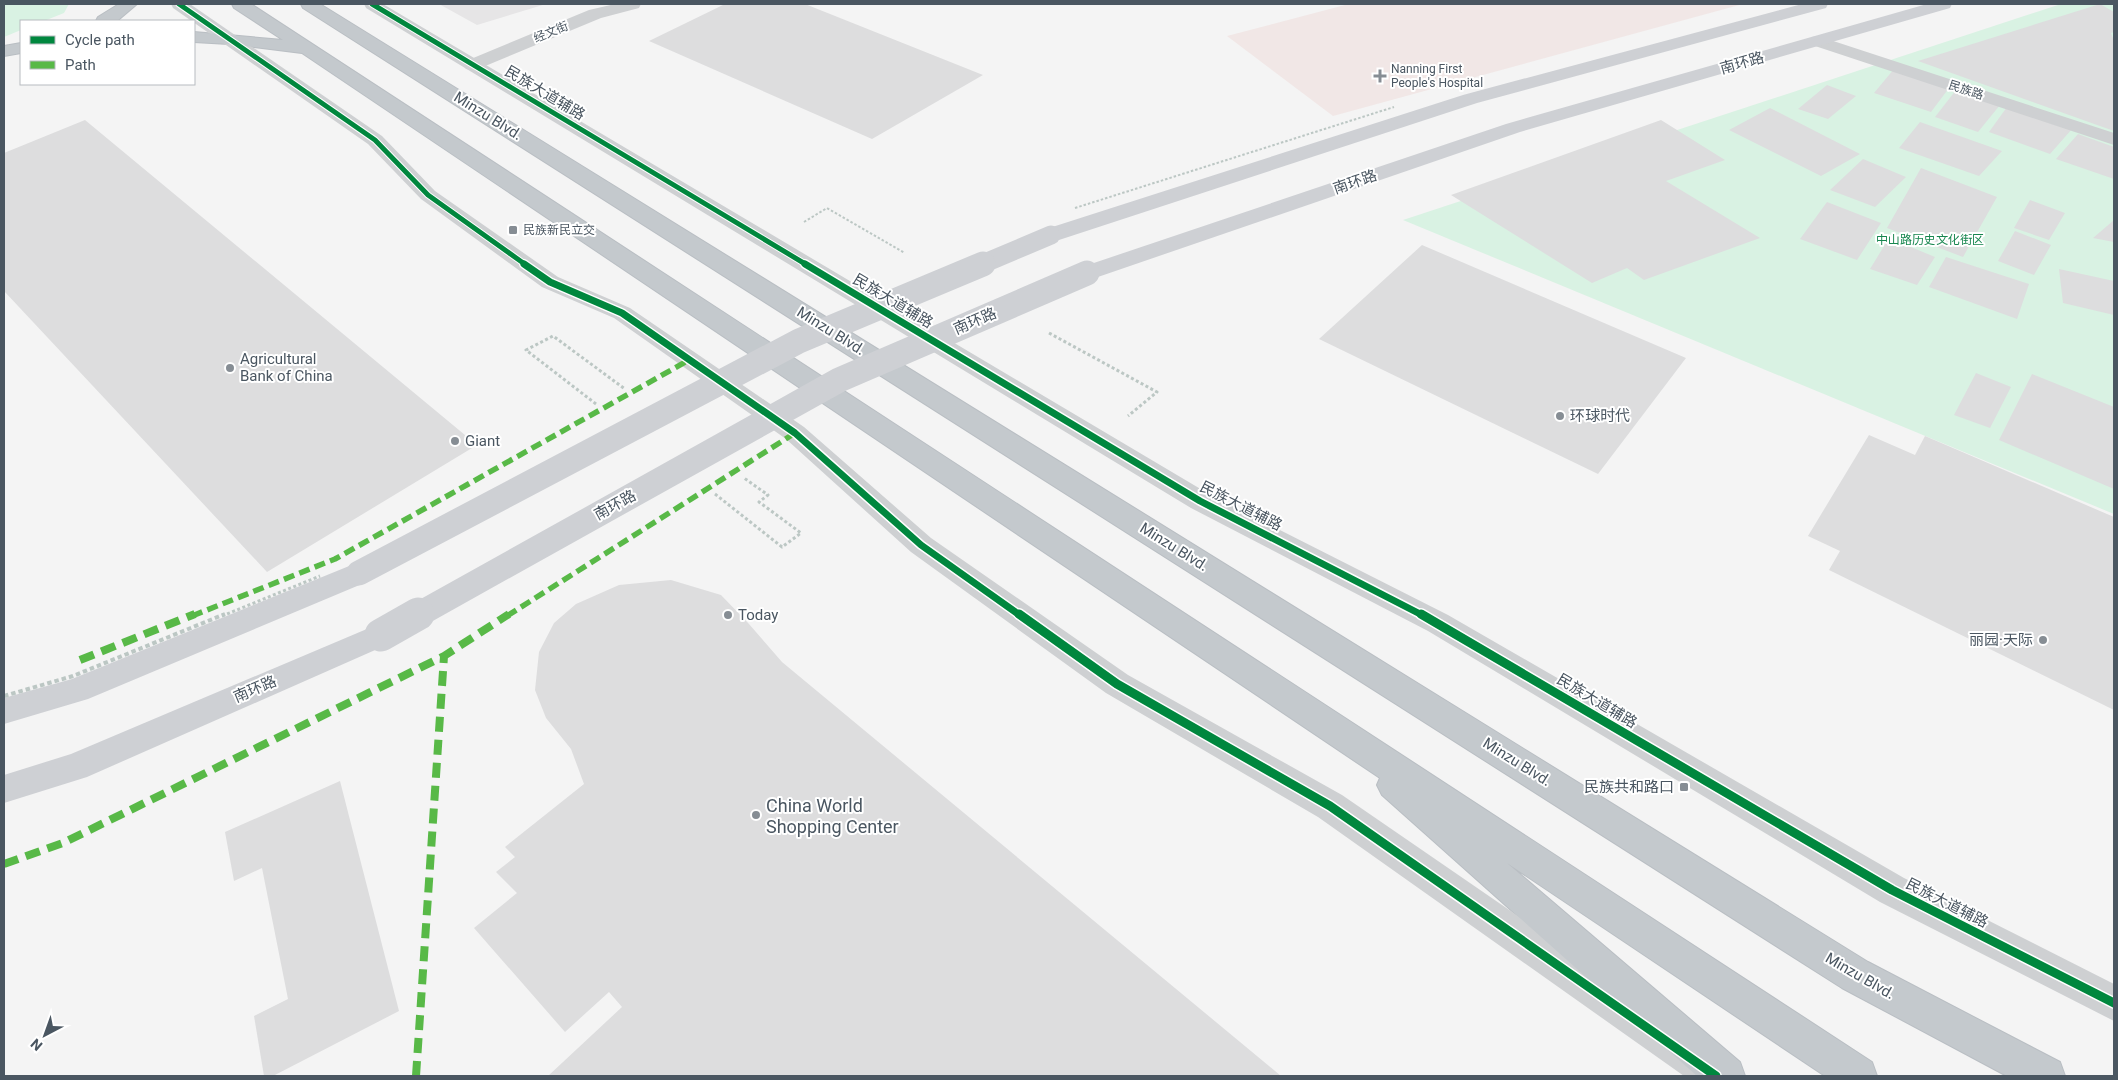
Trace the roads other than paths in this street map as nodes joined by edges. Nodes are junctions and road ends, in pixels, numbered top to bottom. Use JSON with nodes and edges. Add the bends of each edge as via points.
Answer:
{"nodes":[{"id":1,"x":129,"y":4,"type":"edge"},
{"id":2,"x":179,"y":4,"type":"edge"},
{"id":3,"x":240,"y":4,"type":"edge"},
{"id":4,"x":309,"y":4,"type":"edge"},
{"id":5,"x":372,"y":4,"type":"edge"},
{"id":6,"x":633,"y":4,"type":"edge"},
{"id":7,"x":1820,"y":4,"type":"edge"},
{"id":8,"x":1944,"y":4,"type":"edge"},
{"id":9,"x":106,"y":20,"type":"edge"},
{"id":10,"x":195,"y":37,"type":"edge"},
{"id":11,"x":229,"y":39,"type":"junction"},
{"id":12,"x":1818,"y":41,"type":"junction"},
{"id":13,"x":20,"y":48,"type":"edge"},
{"id":14,"x":309,"y":49,"type":"junction"},
{"id":15,"x":4,"y":51,"type":"edge"},
{"id":16,"x":472,"y":65,"type":"junction"},
{"id":17,"x":2114,"y":139,"type":"edge"},
{"id":18,"x":4,"y":711,"type":"edge"},
{"id":19,"x":1311,"y":713,"type":"junction"},
{"id":20,"x":4,"y":789,"type":"edge"},
{"id":21,"x":2114,"y":1003,"type":"edge"},
{"id":22,"x":1716,"y":1076,"type":"edge"},
{"id":23,"x":1726,"y":1076,"type":"edge"},
{"id":24,"x":1858,"y":1076,"type":"edge"},
{"id":25,"x":2046,"y":1076,"type":"edge"}],
"edges":[{"from":1,"to":9,"type":"highway"},
{"from":2,"to":11,"type":"street"},
{"from":3,"to":14,"type":"highway"},
{"from":4,"to":25,"type":"highway","name":"Minzu Blvd.","via":[[1854,974]]},
{"from":5,"to":16,"type":"street","name":"民族大道辅路"},
{"from":6,"to":16,"type":"street","name":"经文街","via":[[595,14]]},
{"from":7,"to":18,"type":"main road","bridge":true,"via":[[1470,99],[1051,235],[799,341],[359,573],[77,690]]},
{"from":8,"to":12,"type":"main road","name":"南环路"},
{"from":10,"to":11,"type":"highway"},
{"from":11,"to":14,"type":"highway"},
{"from":11,"to":22,"type":"street","via":[[375,140],[428,196],[550,282],[622,313],[795,433],[921,545],[1117,684],[1330,806]]},
{"from":12,"to":17,"type":"street","name":"民族路"},
{"from":12,"to":20,"type":"main road","name":"南环路","bridge":true,"via":[[1513,128],[1087,273],[839,380],[381,634],[76,767]]},
{"from":13,"to":15,"type":"highway"},
{"from":14,"to":19,"type":"highway"},
{"from":16,"to":21,"type":"street","name":"民族大道辅路","via":[[1200,501],[1438,623],[1892,890]]},
{"from":19,"to":23,"type":"highway"},
{"from":19,"to":24,"type":"highway"}]}
